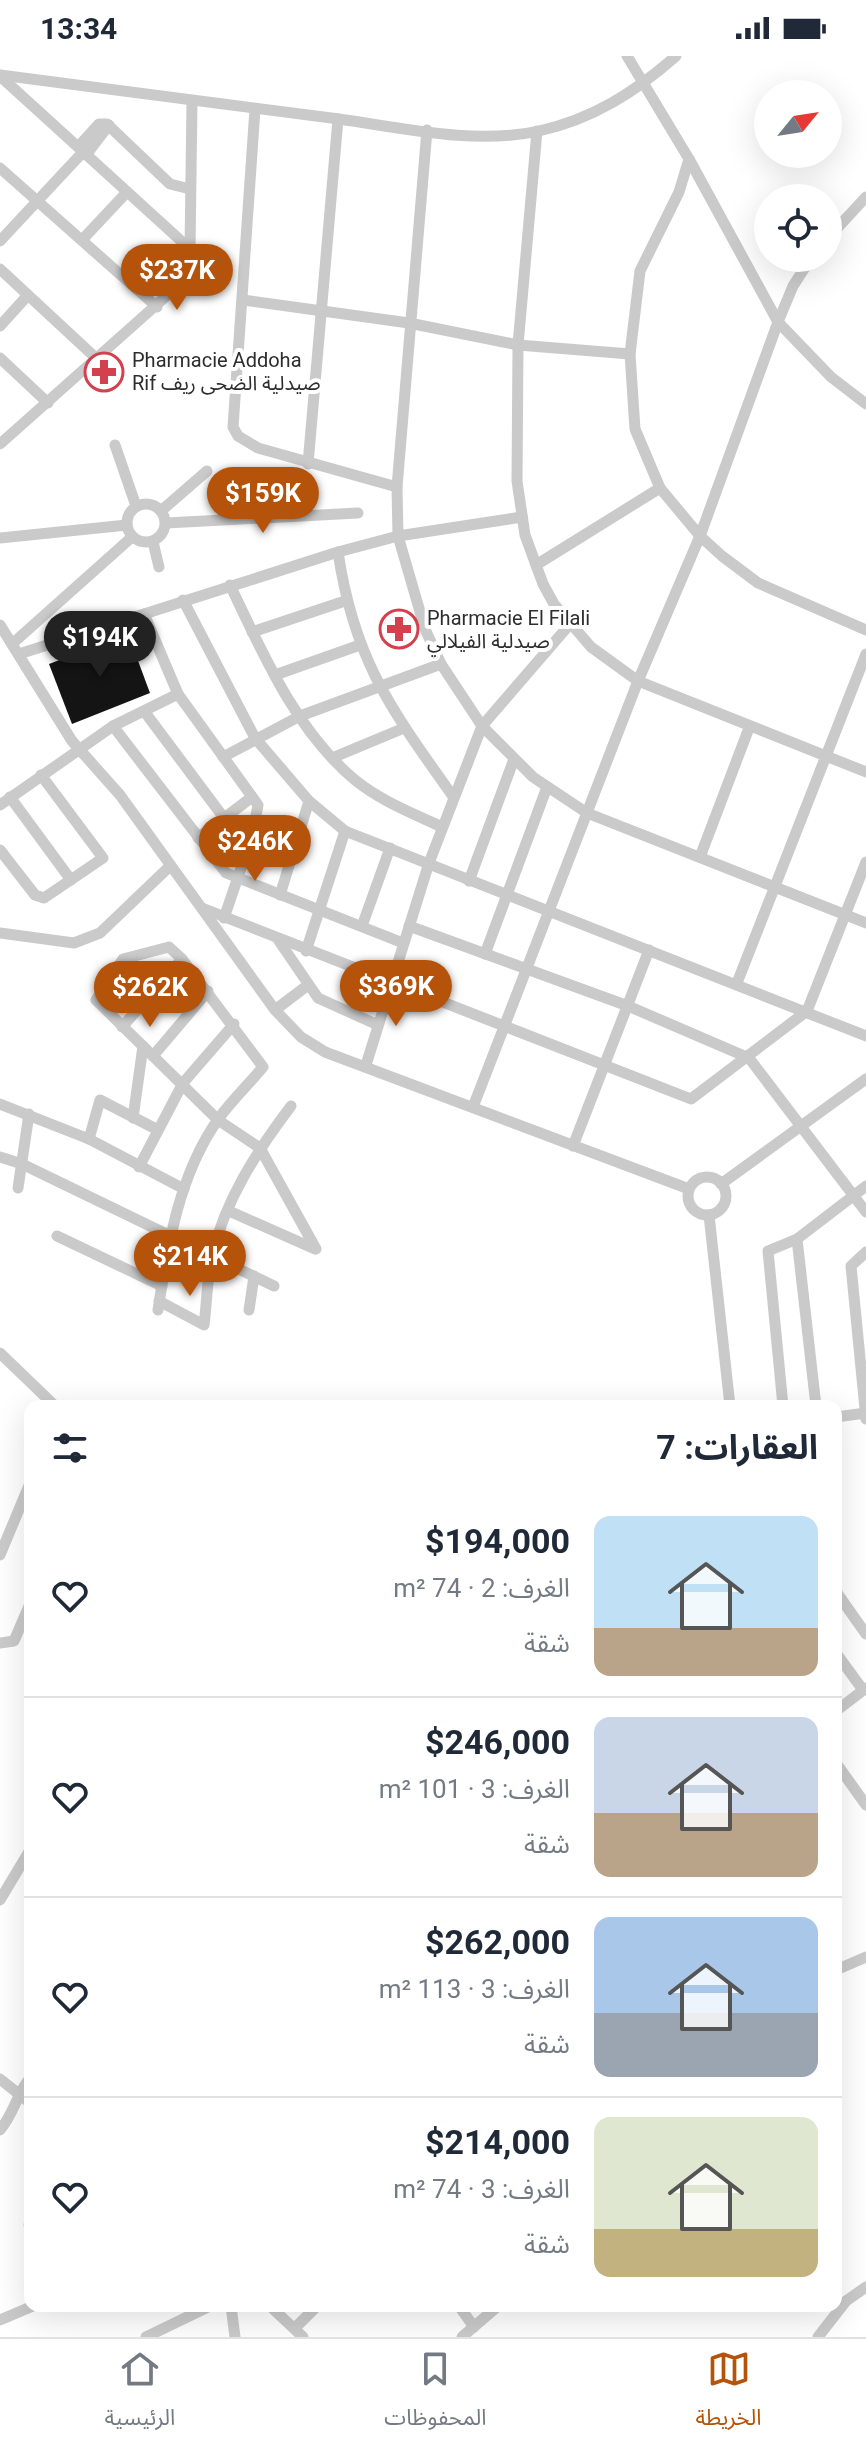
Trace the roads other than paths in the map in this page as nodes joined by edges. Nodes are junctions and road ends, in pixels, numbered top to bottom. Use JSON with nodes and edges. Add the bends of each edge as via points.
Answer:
{"nodes":[{"id":1,"x":627,"y":56,"type":"edge"},
{"id":2,"x":676,"y":56,"type":"edge"},
{"id":3,"x":0,"y":76,"type":"edge"},
{"id":4,"x":644,"y":84,"type":"junction"},
{"id":5,"x":192,"y":101,"type":"junction"},
{"id":6,"x":255,"y":109,"type":"junction"},
{"id":7,"x":338,"y":119,"type":"junction"},
{"id":8,"x":427,"y":130,"type":"junction"},
{"id":9,"x":537,"y":131,"type":"junction"},
{"id":10,"x":82,"y":152,"type":"junction"},
{"id":11,"x":689,"y":159,"type":"junction"},
{"id":12,"x":0,"y":168,"type":"edge"},
{"id":13,"x":190,"y":189,"type":"junction"},
{"id":14,"x":127,"y":192,"type":"junction"},
{"id":15,"x":866,"y":197,"type":"edge"},
{"id":16,"x":37,"y":201,"type":"junction"},
{"id":17,"x":842,"y":223,"type":"edge"},
{"id":18,"x":82,"y":240,"type":"junction"},
{"id":19,"x":0,"y":241,"type":"edge"},
{"id":20,"x":190,"y":249,"type":"junction"},
{"id":21,"x":0,"y":269,"type":"edge"},
{"id":22,"x":802,"y":272,"type":"edge"},
{"id":23,"x":28,"y":295,"type":"junction"},
{"id":24,"x":243,"y":300,"type":"junction"},
{"id":25,"x":157,"y":307,"type":"junction"},
{"id":26,"x":323,"y":312,"type":"junction"},
{"id":27,"x":778,"y":322,"type":"junction"},
{"id":28,"x":409,"y":323,"type":"junction"},
{"id":29,"x":0,"y":326,"type":"edge"},
{"id":30,"x":518,"y":345,"type":"junction"},
{"id":31,"x":630,"y":354,"type":"junction"},
{"id":32,"x":0,"y":358,"type":"edge"},
{"id":33,"x":98,"y":360,"type":"junction"},
{"id":34,"x":48,"y":403,"type":"junction"},
{"id":35,"x":866,"y":404,"type":"edge"},
{"id":36,"x":0,"y":444,"type":"edge"},
{"id":37,"x":115,"y":445,"type":"dead end"},
{"id":38,"x":308,"y":464,"type":"junction"},
{"id":39,"x":207,"y":471,"type":"dead end"},
{"id":40,"x":397,"y":487,"type":"junction"},
{"id":41,"x":660,"y":488,"type":"junction"},
{"id":42,"x":136,"y":506,"type":"junction"},
{"id":43,"x":358,"y":513,"type":"dead end"},
{"id":44,"x":164,"y":517,"type":"junction"},
{"id":45,"x":522,"y":517,"type":"junction"},
{"id":46,"x":127,"y":525,"type":"junction"},
{"id":47,"x":398,"y":536,"type":"junction"},
{"id":48,"x":700,"y":536,"type":"junction"},
{"id":49,"x":132,"y":537,"type":"junction"},
{"id":50,"x":0,"y":538,"type":"edge"},
{"id":51,"x":153,"y":542,"type":"junction"},
{"id":52,"x":338,"y":552,"type":"junction"},
{"id":53,"x":536,"y":565,"type":"junction"},
{"id":54,"x":159,"y":567,"type":"dead end"},
{"id":55,"x":230,"y":585,"type":"junction"},
{"id":56,"x":183,"y":600,"type":"junction"},
{"id":57,"x":345,"y":601,"type":"junction"},
{"id":58,"x":144,"y":614,"type":"junction"},
{"id":59,"x":570,"y":624,"type":"junction"},
{"id":60,"x":0,"y":625,"type":"edge"},
{"id":61,"x":866,"y":630,"type":"edge"},
{"id":62,"x":252,"y":632,"type":"junction"},
{"id":63,"x":360,"y":645,"type":"junction"},
{"id":64,"x":16,"y":649,"type":"junction"},
{"id":65,"x":866,"y":654,"type":"edge"},
{"id":66,"x":441,"y":664,"type":"junction"},
{"id":67,"x":275,"y":675,"type":"junction"},
{"id":68,"x":638,"y":681,"type":"junction"},
{"id":69,"x":378,"y":687,"type":"junction"},
{"id":70,"x":178,"y":694,"type":"junction"},
{"id":71,"x":144,"y":711,"type":"junction"},
{"id":72,"x":300,"y":716,"type":"junction"},
{"id":73,"x":113,"y":726,"type":"junction"},
{"id":74,"x":482,"y":726,"type":"junction"},
{"id":75,"x":404,"y":728,"type":"junction"},
{"id":76,"x":749,"y":728,"type":"junction"},
{"id":77,"x":255,"y":738,"type":"junction"},
{"id":78,"x":79,"y":748,"type":"junction"},
{"id":79,"x":826,"y":756,"type":"junction"},
{"id":80,"x":223,"y":757,"type":"junction"},
{"id":81,"x":332,"y":758,"type":"junction"},
{"id":82,"x":514,"y":759,"type":"junction"},
{"id":83,"x":866,"y":772,"type":"edge"},
{"id":84,"x":41,"y":775,"type":"junction"},
{"id":85,"x":547,"y":787,"type":"junction"},
{"id":86,"x":452,"y":795,"type":"junction"},
{"id":87,"x":252,"y":797,"type":"junction"},
{"id":88,"x":5,"y":801,"type":"edge"},
{"id":89,"x":309,"y":801,"type":"junction"},
{"id":90,"x":587,"y":813,"type":"junction"},
{"id":91,"x":224,"y":818,"type":"junction"},
{"id":92,"x":442,"y":827,"type":"junction"},
{"id":93,"x":345,"y":831,"type":"junction"},
{"id":94,"x":198,"y":838,"type":"junction"},
{"id":95,"x":390,"y":848,"type":"junction"},
{"id":96,"x":0,"y":850,"type":"edge"},
{"id":97,"x":700,"y":857,"type":"junction"},
{"id":98,"x":866,"y":862,"type":"edge"},
{"id":99,"x":429,"y":863,"type":"junction"},
{"id":100,"x":170,"y":866,"type":"junction"},
{"id":101,"x":238,"y":879,"type":"junction"},
{"id":102,"x":71,"y":880,"type":"junction"},
{"id":103,"x":469,"y":881,"type":"junction"},
{"id":104,"x":775,"y":888,"type":"junction"},
{"id":105,"x":280,"y":895,"type":"junction"},
{"id":106,"x":506,"y":895,"type":"junction"},
{"id":107,"x":198,"y":907,"type":"junction"},
{"id":108,"x":318,"y":911,"type":"junction"},
{"id":109,"x":550,"y":911,"type":"junction"},
{"id":110,"x":844,"y":914,"type":"junction"},
{"id":111,"x":224,"y":918,"type":"junction"},
{"id":112,"x":866,"y":923,"type":"edge"},
{"id":113,"x":362,"y":926,"type":"junction"},
{"id":114,"x":409,"y":926,"type":"junction"},
{"id":115,"x":0,"y":933,"type":"edge"},
{"id":116,"x":278,"y":940,"type":"junction"},
{"id":117,"x":403,"y":943,"type":"junction"},
{"id":118,"x":649,"y":950,"type":"junction"},
{"id":119,"x":306,"y":951,"type":"junction"},
{"id":120,"x":485,"y":954,"type":"junction"},
{"id":121,"x":182,"y":959,"type":"junction"},
{"id":122,"x":527,"y":967,"type":"junction"},
{"id":123,"x":390,"y":982,"type":"junction"},
{"id":124,"x":737,"y":983,"type":"junction"},
{"id":125,"x":308,"y":985,"type":"junction"},
{"id":126,"x":208,"y":991,"type":"junction"},
{"id":127,"x":628,"y":1006,"type":"junction"},
{"id":128,"x":275,"y":1010,"type":"junction"},
{"id":129,"x":807,"y":1011,"type":"junction"},
{"id":130,"x":234,"y":1024,"type":"junction"},
{"id":131,"x":503,"y":1024,"type":"junction"},
{"id":132,"x":378,"y":1025,"type":"junction"},
{"id":133,"x":122,"y":1027,"type":"junction"},
{"id":134,"x":866,"y":1036,"type":"edge"},
{"id":135,"x":143,"y":1046,"type":"junction"},
{"id":136,"x":153,"y":1056,"type":"junction"},
{"id":137,"x":749,"y":1058,"type":"junction"},
{"id":138,"x":605,"y":1064,"type":"junction"},
{"id":139,"x":366,"y":1065,"type":"junction"},
{"id":140,"x":866,"y":1079,"type":"edge"},
{"id":141,"x":183,"y":1085,"type":"junction"},
{"id":142,"x":0,"y":1104,"type":"edge"},
{"id":143,"x":291,"y":1106,"type":"dead end"},
{"id":144,"x":473,"y":1107,"type":"junction"},
{"id":145,"x":29,"y":1114,"type":"junction"},
{"id":146,"x":133,"y":1118,"type":"junction"},
{"id":147,"x":218,"y":1120,"type":"junction"},
{"id":148,"x":803,"y":1125,"type":"junction"},
{"id":149,"x":158,"y":1130,"type":"junction"},
{"id":150,"x":89,"y":1139,"type":"junction"},
{"id":151,"x":573,"y":1146,"type":"junction"},
{"id":152,"x":260,"y":1148,"type":"junction"},
{"id":153,"x":0,"y":1157,"type":"edge"},
{"id":154,"x":22,"y":1164,"type":"junction"},
{"id":155,"x":139,"y":1167,"type":"junction"},
{"id":156,"x":721,"y":1184,"type":"junction"},
{"id":157,"x":866,"y":1186,"type":"edge"},
{"id":158,"x":18,"y":1188,"type":"dead end"},
{"id":159,"x":184,"y":1189,"type":"junction"},
{"id":160,"x":689,"y":1189,"type":"junction"},
{"id":161,"x":853,"y":1196,"type":"junction"},
{"id":162,"x":229,"y":1211,"type":"junction"},
{"id":163,"x":866,"y":1212,"type":"edge"},
{"id":164,"x":709,"y":1215,"type":"junction"},
{"id":165,"x":169,"y":1235,"type":"junction"},
{"id":166,"x":57,"y":1236,"type":"dead end"},
{"id":167,"x":797,"y":1239,"type":"junction"},
{"id":168,"x":866,"y":1252,"type":"edge"},
{"id":169,"x":212,"y":1256,"type":"junction"},
{"id":170,"x":254,"y":1276,"type":"junction"},
{"id":171,"x":162,"y":1286,"type":"junction"},
{"id":172,"x":274,"y":1286,"type":"dead end"},
{"id":173,"x":249,"y":1310,"type":"dead end"},
{"id":174,"x":0,"y":1353,"type":"edge"},
{"id":175,"x":864,"y":1367,"type":"edge"},
{"id":176,"x":49,"y":1400,"type":"edge"},
{"id":177,"x":729,"y":1400,"type":"edge"},
{"id":178,"x":782,"y":1400,"type":"edge"},
{"id":179,"x":815,"y":1400,"type":"edge"},
{"id":180,"x":866,"y":1413,"type":"edge"},
{"id":181,"x":842,"y":1416,"type":"edge"},
{"id":182,"x":866,"y":1419,"type":"edge"},
{"id":183,"x":24,"y":1492,"type":"edge"},
{"id":184,"x":6,"y":1520,"type":"edge"},
{"id":185,"x":0,"y":1555,"type":"edge"},
{"id":186,"x":842,"y":1600,"type":"edge"},
{"id":187,"x":24,"y":1618,"type":"edge"},
{"id":188,"x":866,"y":1634,"type":"edge"},
{"id":189,"x":0,"y":1643,"type":"edge"},
{"id":190,"x":842,"y":1661,"type":"edge"},
{"id":191,"x":864,"y":1689,"type":"edge"},
{"id":192,"x":842,"y":1706,"type":"edge"},
{"id":193,"x":842,"y":1771,"type":"edge"},
{"id":194,"x":866,"y":1805,"type":"edge"},
{"id":195,"x":24,"y":1860,"type":"edge"},
{"id":196,"x":0,"y":1900,"type":"edge"},
{"id":197,"x":866,"y":1957,"type":"edge"},
{"id":198,"x":842,"y":1967,"type":"edge"},
{"id":199,"x":0,"y":2079,"type":"edge"},
{"id":200,"x":24,"y":2085,"type":"edge"},
{"id":201,"x":17,"y":2094,"type":"junction"},
{"id":202,"x":24,"y":2099,"type":"edge"},
{"id":203,"x":0,"y":2130,"type":"edge"},
{"id":204,"x":866,"y":2287,"type":"edge"},
{"id":205,"x":842,"y":2306,"type":"edge"},
{"id":206,"x":24,"y":2310,"type":"edge"},
{"id":207,"x":198,"y":2312,"type":"edge"},
{"id":208,"x":232,"y":2312,"type":"edge"},
{"id":209,"x":277,"y":2312,"type":"edge"},
{"id":210,"x":313,"y":2312,"type":"edge"},
{"id":211,"x":463,"y":2312,"type":"edge"},
{"id":212,"x":491,"y":2312,"type":"edge"},
{"id":213,"x":837,"y":2312,"type":"edge"},
{"id":214,"x":0,"y":2320,"type":"edge"},
{"id":215,"x":474,"y":2327,"type":"junction"},
{"id":216,"x":299,"y":2332,"type":"edge"},
{"id":217,"x":146,"y":2337,"type":"edge"},
{"id":218,"x":235,"y":2337,"type":"edge"},
{"id":219,"x":462,"y":2337,"type":"edge"},
{"id":220,"x":818,"y":2337,"type":"edge"}],
"edges":[{"from":1,"to":4,"type":"street"},
{"from":2,"to":4,"type":"street"},
{"from":3,"to":5,"type":"street"},
{"from":3,"to":10,"type":"street"},
{"from":4,"to":9,"type":"street","via":[[585,118]]},
{"from":4,"to":11,"type":"street"},
{"from":5,"to":6,"type":"street"},
{"from":5,"to":13,"type":"street"},
{"from":6,"to":7,"type":"street"},
{"from":6,"to":24,"type":"street"},
{"from":7,"to":8,"type":"street"},
{"from":7,"to":26,"type":"street"},
{"from":8,"to":9,"type":"street","via":[[476,135]]},
{"from":8,"to":28,"type":"street"},
{"from":9,"to":30,"type":"street"},
{"from":10,"to":13,"type":"street","via":[[109,125],[170,184]]},
{"from":10,"to":14,"type":"street"},
{"from":10,"to":16,"type":"street"},
{"from":11,"to":27,"type":"street"},
{"from":11,"to":31,"type":"street","via":[[679,192],[640,271]]},
{"from":12,"to":16,"type":"street"},
{"from":13,"to":20,"type":"street"},
{"from":14,"to":18,"type":"street"},
{"from":14,"to":20,"type":"street"},
{"from":15,"to":17,"type":"street"},
{"from":16,"to":18,"type":"street"},
{"from":16,"to":19,"type":"street"},
{"from":18,"to":25,"type":"street"},
{"from":20,"to":25,"type":"street","via":[[181,283]]},
{"from":21,"to":23,"type":"street"},
{"from":22,"to":27,"type":"street"},
{"from":23,"to":29,"type":"street"},
{"from":23,"to":33,"type":"street"},
{"from":24,"to":26,"type":"street"},
{"from":24,"to":38,"type":"street","via":[[233,427],[247,443]]},
{"from":25,"to":33,"type":"street"},
{"from":26,"to":28,"type":"street"},
{"from":26,"to":38,"type":"street"},
{"from":27,"to":35,"type":"street","via":[[831,377]]},
{"from":27,"to":48,"type":"street"},
{"from":28,"to":30,"type":"street"},
{"from":28,"to":40,"type":"street"},
{"from":30,"to":31,"type":"street"},
{"from":30,"to":45,"type":"street","via":[[517,481]]},
{"from":31,"to":41,"type":"street","via":[[635,429]]},
{"from":32,"to":34,"type":"street"},
{"from":33,"to":34,"type":"street"},
{"from":34,"to":36,"type":"street"},
{"from":37,"to":42,"type":"street"},
{"from":38,"to":40,"type":"street"},
{"from":39,"to":44,"type":"street"},
{"from":40,"to":47,"type":"street"},
{"from":41,"to":48,"type":"street"},
{"from":41,"to":53,"type":"street"},
{"from":42,"to":44,"type":"street","via":[[150,504]]},
{"from":42,"to":46,"type":"street"},
{"from":43,"to":44,"type":"street"},
{"from":44,"to":51,"type":"street","via":[[162,534]]},
{"from":45,"to":47,"type":"street"},
{"from":45,"to":53,"type":"street"},
{"from":46,"to":49,"type":"street"},
{"from":46,"to":50,"type":"street"},
{"from":47,"to":52,"type":"street"},
{"from":47,"to":66,"type":"street","via":[[425,629]]},
{"from":48,"to":61,"type":"street","via":[[758,583]]},
{"from":48,"to":68,"type":"street"},
{"from":49,"to":51,"type":"street"},
{"from":49,"to":64,"type":"street"},
{"from":51,"to":54,"type":"street"},
{"from":52,"to":55,"type":"street"},
{"from":52,"to":57,"type":"street"},
{"from":53,"to":59,"type":"street"},
{"from":55,"to":56,"type":"street"},
{"from":55,"to":62,"type":"street"},
{"from":56,"to":58,"type":"street"},
{"from":56,"to":77,"type":"street"},
{"from":57,"to":62,"type":"street"},
{"from":57,"to":63,"type":"street"},
{"from":58,"to":64,"type":"street"},
{"from":58,"to":70,"type":"street"},
{"from":59,"to":68,"type":"street","via":[[591,647]]},
{"from":59,"to":74,"type":"street"},
{"from":60,"to":64,"type":"street"},
{"from":62,"to":67,"type":"street"},
{"from":63,"to":67,"type":"street"},
{"from":63,"to":69,"type":"street"},
{"from":64,"to":78,"type":"street"},
{"from":65,"to":79,"type":"street"},
{"from":66,"to":69,"type":"street"},
{"from":66,"to":74,"type":"street"},
{"from":67,"to":72,"type":"street"},
{"from":68,"to":76,"type":"street"},
{"from":68,"to":90,"type":"street"},
{"from":69,"to":72,"type":"street"},
{"from":69,"to":75,"type":"street"},
{"from":70,"to":71,"type":"street"},
{"from":70,"to":80,"type":"street"},
{"from":71,"to":73,"type":"street"},
{"from":71,"to":91,"type":"street"},
{"from":72,"to":77,"type":"street"},
{"from":72,"to":81,"type":"street"},
{"from":73,"to":78,"type":"street"},
{"from":73,"to":94,"type":"street"},
{"from":74,"to":82,"type":"street"},
{"from":74,"to":86,"type":"street"},
{"from":75,"to":81,"type":"street"},
{"from":75,"to":86,"type":"street"},
{"from":76,"to":79,"type":"street"},
{"from":76,"to":97,"type":"street"},
{"from":77,"to":80,"type":"street"},
{"from":77,"to":89,"type":"street"},
{"from":78,"to":84,"type":"street"},
{"from":78,"to":100,"type":"street"},
{"from":79,"to":83,"type":"street"},
{"from":79,"to":104,"type":"street"},
{"from":80,"to":87,"type":"street"},
{"from":81,"to":92,"type":"street","via":[[357,782]]},
{"from":82,"to":85,"type":"street"},
{"from":82,"to":103,"type":"street"},
{"from":84,"to":88,"type":"street"},
{"from":84,"to":102,"type":"street","via":[[103,858]]},
{"from":85,"to":90,"type":"street"},
{"from":85,"to":106,"type":"street"},
{"from":86,"to":92,"type":"street"},
{"from":87,"to":91,"type":"street"},
{"from":87,"to":101,"type":"street","via":[[258,805]]},
{"from":88,"to":102,"type":"street"},
{"from":89,"to":93,"type":"street"},
{"from":89,"to":105,"type":"street"},
{"from":90,"to":97,"type":"street"},
{"from":90,"to":109,"type":"street"},
{"from":91,"to":94,"type":"street"},
{"from":92,"to":99,"type":"street"},
{"from":93,"to":95,"type":"street"},
{"from":93,"to":108,"type":"street"},
{"from":94,"to":101,"type":"street","via":[[226,873]]},
{"from":95,"to":99,"type":"street"},
{"from":95,"to":113,"type":"street"},
{"from":96,"to":102,"type":"street","via":[[35,895],[44,898]]},
{"from":97,"to":104,"type":"street"},
{"from":98,"to":110,"type":"street"},
{"from":99,"to":103,"type":"street"},
{"from":99,"to":114,"type":"street"},
{"from":100,"to":107,"type":"street"},
{"from":100,"to":115,"type":"street","via":[[100,933],[74,943]]},
{"from":101,"to":105,"type":"street"},
{"from":101,"to":111,"type":"street"},
{"from":103,"to":106,"type":"street"},
{"from":104,"to":110,"type":"street"},
{"from":104,"to":124,"type":"street"},
{"from":105,"to":108,"type":"street"},
{"from":106,"to":109,"type":"street"},
{"from":106,"to":120,"type":"street"},
{"from":107,"to":111,"type":"street"},
{"from":107,"to":128,"type":"street"},
{"from":108,"to":113,"type":"street"},
{"from":108,"to":119,"type":"street"},
{"from":109,"to":118,"type":"street"},
{"from":109,"to":122,"type":"street"},
{"from":110,"to":112,"type":"street"},
{"from":110,"to":129,"type":"street"},
{"from":111,"to":116,"type":"street"},
{"from":113,"to":117,"type":"street"},
{"from":114,"to":117,"type":"street"},
{"from":114,"to":120,"type":"street"},
{"from":116,"to":119,"type":"street"},
{"from":116,"to":125,"type":"street"},
{"from":117,"to":123,"type":"street"},
{"from":118,"to":124,"type":"street"},
{"from":118,"to":127,"type":"street"},
{"from":119,"to":123,"type":"street"},
{"from":120,"to":122,"type":"street"},
{"from":121,"to":126,"type":"street"},
{"from":121,"to":133,"type":"street"},
{"from":121,"to":133,"type":"street","via":[[169,947],[123,959],[96,1000]]},
{"from":122,"to":127,"type":"street"},
{"from":122,"to":131,"type":"street"},
{"from":123,"to":131,"type":"street"},
{"from":123,"to":132,"type":"street"},
{"from":124,"to":129,"type":"street"},
{"from":125,"to":128,"type":"street"},
{"from":125,"to":132,"type":"street","via":[[318,998]]},
{"from":126,"to":130,"type":"street"},
{"from":126,"to":136,"type":"street"},
{"from":127,"to":137,"type":"street"},
{"from":127,"to":138,"type":"street"},
{"from":128,"to":139,"type":"street","via":[[313,1044]]},
{"from":129,"to":134,"type":"street"},
{"from":129,"to":137,"type":"street"},
{"from":130,"to":141,"type":"street"},
{"from":130,"to":147,"type":"street","via":[[263,1067]]},
{"from":131,"to":138,"type":"street"},
{"from":131,"to":144,"type":"street"},
{"from":132,"to":139,"type":"street"},
{"from":133,"to":135,"type":"street"},
{"from":135,"to":136,"type":"street"},
{"from":135,"to":146,"type":"street"},
{"from":136,"to":141,"type":"street"},
{"from":137,"to":138,"type":"street","via":[[691,1099]]},
{"from":137,"to":148,"type":"street"},
{"from":138,"to":151,"type":"street"},
{"from":139,"to":144,"type":"street"},
{"from":140,"to":148,"type":"street"},
{"from":141,"to":147,"type":"street"},
{"from":141,"to":149,"type":"street"},
{"from":142,"to":145,"type":"street"},
{"from":143,"to":152,"type":"street"},
{"from":144,"to":151,"type":"street"},
{"from":145,"to":150,"type":"street"},
{"from":145,"to":154,"type":"street"},
{"from":146,"to":149,"type":"street"},
{"from":146,"to":150,"type":"street","via":[[100,1100]]},
{"from":147,"to":152,"type":"street"},
{"from":147,"to":159,"type":"street"},
{"from":148,"to":156,"type":"street"},
{"from":148,"to":161,"type":"street"},
{"from":149,"to":155,"type":"street"},
{"from":150,"to":155,"type":"street"},
{"from":151,"to":160,"type":"street"},
{"from":152,"to":162,"type":"street"},
{"from":152,"to":162,"type":"street","via":[[316,1249]]},
{"from":153,"to":154,"type":"street"},
{"from":154,"to":158,"type":"street"},
{"from":154,"to":165,"type":"street"},
{"from":155,"to":159,"type":"street"},
{"from":156,"to":160,"type":"street","via":[[704,1178]]},
{"from":156,"to":164,"type":"street","via":[[725,1201]]},
{"from":157,"to":161,"type":"street"},
{"from":159,"to":165,"type":"street"},
{"from":160,"to":164,"type":"street","via":[[692,1208]]},
{"from":161,"to":163,"type":"street"},
{"from":161,"to":167,"type":"street"},
{"from":162,"to":169,"type":"street"},
{"from":164,"to":177,"type":"street"},
{"from":165,"to":169,"type":"street"},
{"from":165,"to":171,"type":"street"},
{"from":166,"to":171,"type":"street"},
{"from":167,"to":178,"type":"street","via":[[768,1251]]},
{"from":167,"to":179,"type":"street"},
{"from":168,"to":175,"type":"street","via":[[851,1266]]},
{"from":169,"to":170,"type":"street"},
{"from":169,"to":171,"type":"street","via":[[204,1325],[159,1306]]},
{"from":170,"to":172,"type":"street"},
{"from":170,"to":173,"type":"street"},
{"from":174,"to":176,"type":"street"},
{"from":175,"to":180,"type":"street"},
{"from":180,"to":181,"type":"street"},
{"from":180,"to":182,"type":"street"},
{"from":183,"to":184,"type":"street"},
{"from":184,"to":185,"type":"street"},
{"from":186,"to":188,"type":"street"},
{"from":187,"to":189,"type":"street","via":[[14,1641]]},
{"from":190,"to":191,"type":"street"},
{"from":191,"to":192,"type":"street"},
{"from":193,"to":194,"type":"street"},
{"from":195,"to":196,"type":"street"},
{"from":197,"to":198,"type":"street"},
{"from":199,"to":201,"type":"street"},
{"from":200,"to":201,"type":"street"},
{"from":201,"to":202,"type":"street"},
{"from":201,"to":203,"type":"street","via":[[17,2107]]},
{"from":204,"to":205,"type":"street"},
{"from":206,"to":214,"type":"street"},
{"from":207,"to":217,"type":"street"},
{"from":208,"to":218,"type":"street"},
{"from":209,"to":216,"type":"street"},
{"from":210,"to":216,"type":"street"},
{"from":211,"to":215,"type":"street"},
{"from":212,"to":215,"type":"street"},
{"from":213,"to":220,"type":"street"},
{"from":215,"to":219,"type":"street"}]}
